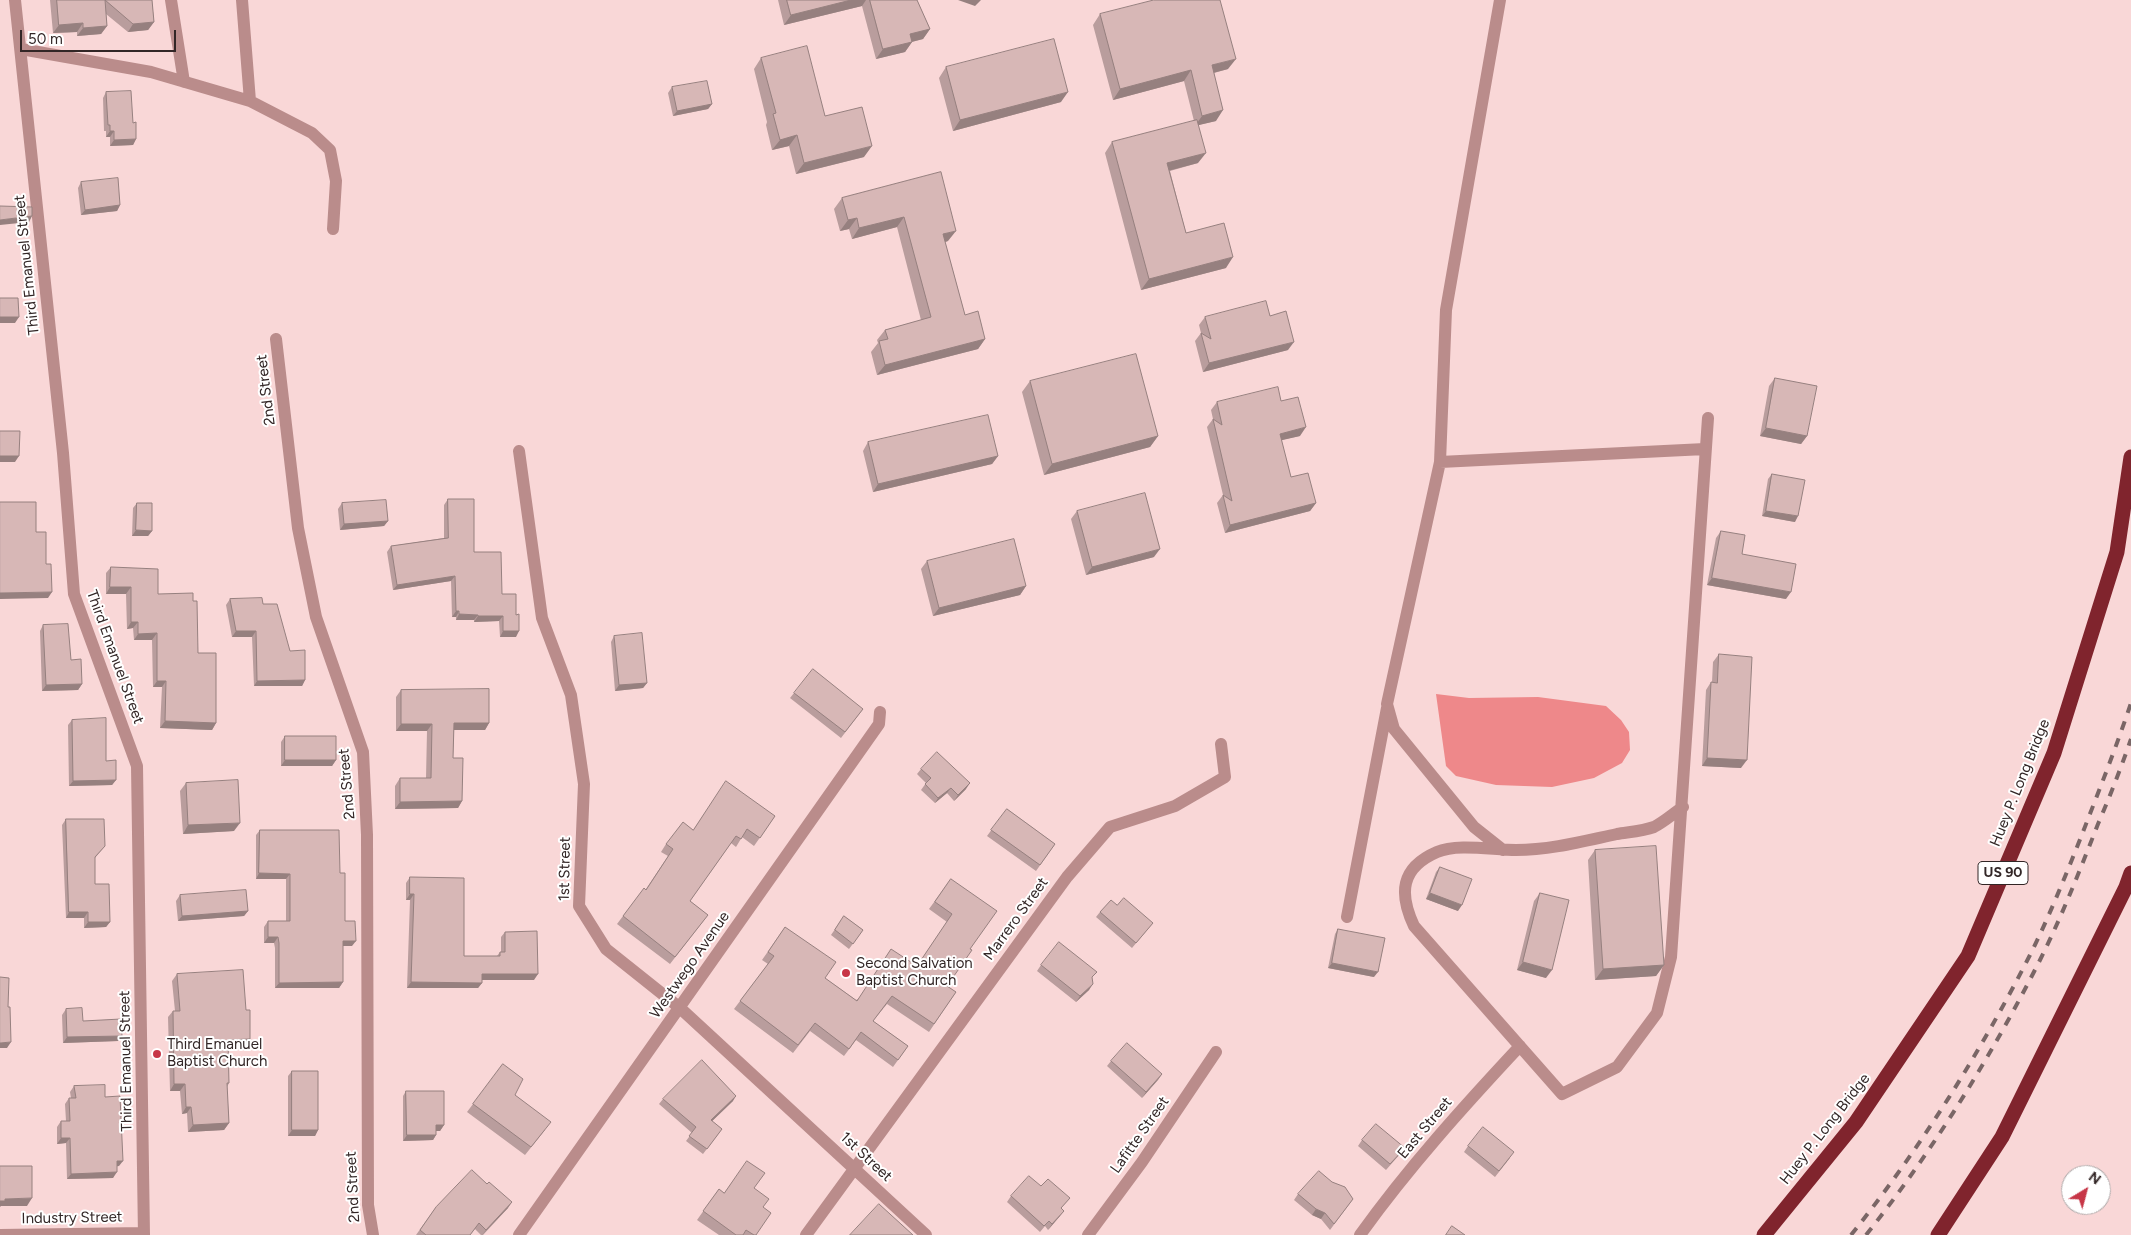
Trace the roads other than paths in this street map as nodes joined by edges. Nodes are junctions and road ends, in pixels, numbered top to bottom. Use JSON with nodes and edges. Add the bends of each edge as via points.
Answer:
{"nodes":[{"id":1,"x":14,"y":0,"type":"edge"},
{"id":2,"x":171,"y":0,"type":"edge"},
{"id":3,"x":242,"y":0,"type":"edge"},
{"id":4,"x":1500,"y":0,"type":"edge"},
{"id":5,"x":21,"y":49,"type":"junction"},
{"id":6,"x":184,"y":82,"type":"junction"},
{"id":7,"x":250,"y":101,"type":"junction"},
{"id":8,"x":333,"y":229,"type":"dead end"},
{"id":9,"x":276,"y":340,"type":"dead end"},
{"id":10,"x":1708,"y":418,"type":"dead end"},
{"id":11,"x":1705,"y":449,"type":"junction"},
{"id":12,"x":519,"y":451,"type":"dead end"},
{"id":13,"x":2131,"y":457,"type":"edge"},
{"id":14,"x":1440,"y":462,"type":"junction"},
{"id":15,"x":1387,"y":704,"type":"junction"},
{"id":16,"x":880,"y":712,"type":"dead end"},
{"id":17,"x":1221,"y":744,"type":"dead end"},
{"id":18,"x":1682,"y":807,"type":"junction"},
{"id":19,"x":1503,"y":850,"type":"junction"},
{"id":20,"x":2131,"y":873,"type":"edge"},
{"id":21,"x":1347,"y":917,"type":"dead end"},
{"id":22,"x":680,"y":1008,"type":"junction"},
{"id":23,"x":1520,"y":1046,"type":"junction"},
{"id":24,"x":1216,"y":1052,"type":"dead end"},
{"id":25,"x":855,"y":1169,"type":"junction"},
{"id":26,"x":144,"y":1234,"type":"edge"},
{"id":27,"x":0,"y":1235,"type":"edge"},
{"id":28,"x":372,"y":1235,"type":"edge"},
{"id":29,"x":519,"y":1235,"type":"edge"},
{"id":30,"x":806,"y":1235,"type":"edge"},
{"id":31,"x":926,"y":1235,"type":"edge"},
{"id":32,"x":1088,"y":1235,"type":"edge"},
{"id":33,"x":1360,"y":1235,"type":"edge"},
{"id":34,"x":1764,"y":1235,"type":"edge"},
{"id":35,"x":1938,"y":1235,"type":"edge"}],
"edges":[{"from":1,"to":5,"type":"street","name":"Third Emanuel Street"},
{"from":2,"to":6,"type":"street"},
{"from":3,"to":7,"type":"street"},
{"from":4,"to":14,"type":"street","via":[[1446,310]]},
{"from":5,"to":6,"type":"street","via":[[151,72]]},
{"from":5,"to":26,"type":"street","name":"Third Emanuel Street","via":[[63,453],[74,594],[137,766]]},
{"from":6,"to":7,"type":"street"},
{"from":7,"to":8,"type":"street","via":[[312,133],[330,150],[336,181]]},
{"from":9,"to":28,"type":"street","name":"2nd Street","via":[[298,528],[316,617],[364,752],[368,835],[368,1205]]},
{"from":10,"to":11,"type":"street"},
{"from":11,"to":14,"type":"street"},
{"from":11,"to":18,"type":"street"},
{"from":12,"to":22,"type":"street","name":"1st Street","via":[[542,618],[571,695],[584,784],[579,906],[606,949]]},
{"from":13,"to":34,"type":"highway","name":"Huey P. Long Bridge","number":"US 90","via":[[2117,552],[2054,753],[1968,956],[1856,1122]]},
{"from":14,"to":15,"type":"street"},
{"from":15,"to":19,"type":"street","via":[[1394,729],[1474,828]]},
{"from":15,"to":21,"type":"street"},
{"from":16,"to":22,"type":"street","name":"Westwego Avenue","via":[[879,724]]},
{"from":17,"to":25,"type":"street","name":"Marrero Street","via":[[1225,777],[1175,806],[1110,827],[1073,870]]},
{"from":18,"to":19,"type":"street","via":[[1654,826],[1561,846]]},
{"from":18,"to":23,"type":"street","via":[[1671,957],[1657,1013],[1617,1067],[1562,1094]]},
{"from":19,"to":23,"type":"street","via":[[1453,848],[1438,851],[1422,860],[1409,874],[1403,890],[1414,926]]},
{"from":20,"to":35,"type":"highway","via":[[2002,1137]]},
{"from":22,"to":25,"type":"street","name":"1st Street"},
{"from":22,"to":29,"type":"street","name":"Westwego Avenue"},
{"from":23,"to":33,"type":"street","name":"East Street","via":[[1476,1093]]},
{"from":24,"to":32,"type":"street","name":"Lafitte Street"},
{"from":25,"to":30,"type":"street","name":"Marrero Street"},
{"from":25,"to":31,"type":"street","name":"1st Street"},
{"from":26,"to":27,"type":"street","name":"Industry Street"}]}
